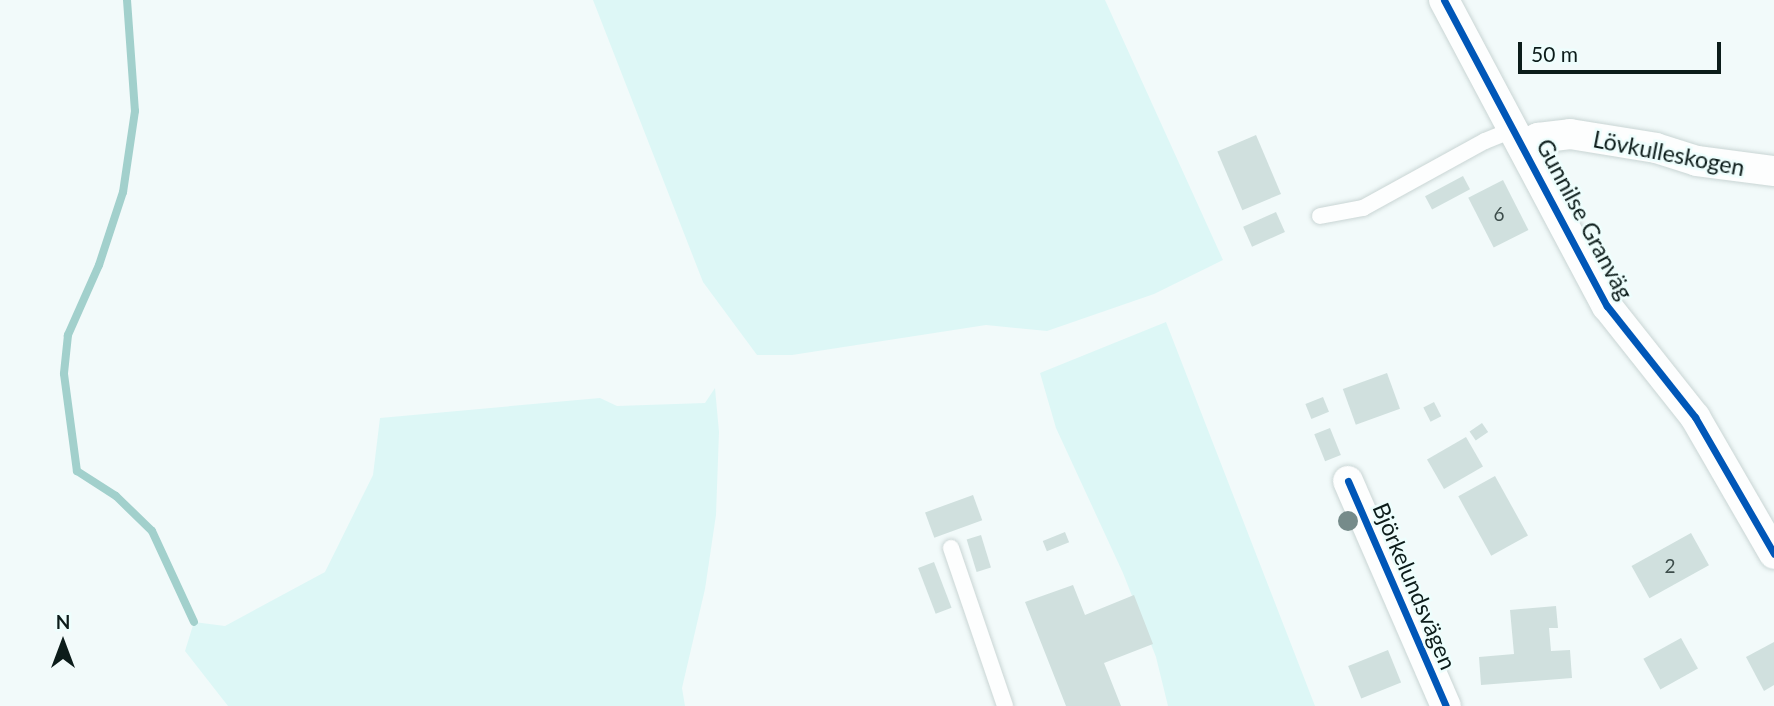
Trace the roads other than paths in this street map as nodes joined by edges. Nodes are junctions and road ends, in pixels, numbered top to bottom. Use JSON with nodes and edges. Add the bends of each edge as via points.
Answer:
{"nodes":[{"id":1,"x":1444,"y":0,"type":"edge"},
{"id":2,"x":1519,"y":137,"type":"junction"},
{"id":3,"x":1774,"y":171,"type":"edge"},
{"id":4,"x":1320,"y":216,"type":"dead end"},
{"id":5,"x":1349,"y":481,"type":"dead end"},
{"id":6,"x":951,"y":548,"type":"dead end"},
{"id":7,"x":1774,"y":554,"type":"edge"},
{"id":8,"x":1005,"y":706,"type":"edge"},
{"id":9,"x":1446,"y":706,"type":"edge"}],
"edges":[{"from":1,"to":2,"type":"street","name":"Gunnilse Granväg"},
{"from":2,"to":3,"type":"street","name":"Lövkulleskogen","via":[[1570,134],[1656,148],[1697,161]]},
{"from":2,"to":4,"type":"lane","via":[[1485,141],[1363,208]]},
{"from":2,"to":7,"type":"street","name":"Gunnilse Granväg","via":[[1607,306],[1695,417]]},
{"from":5,"to":9,"type":"street","name":"Björkelundsvägen"},
{"from":6,"to":8,"type":"lane"}]}
